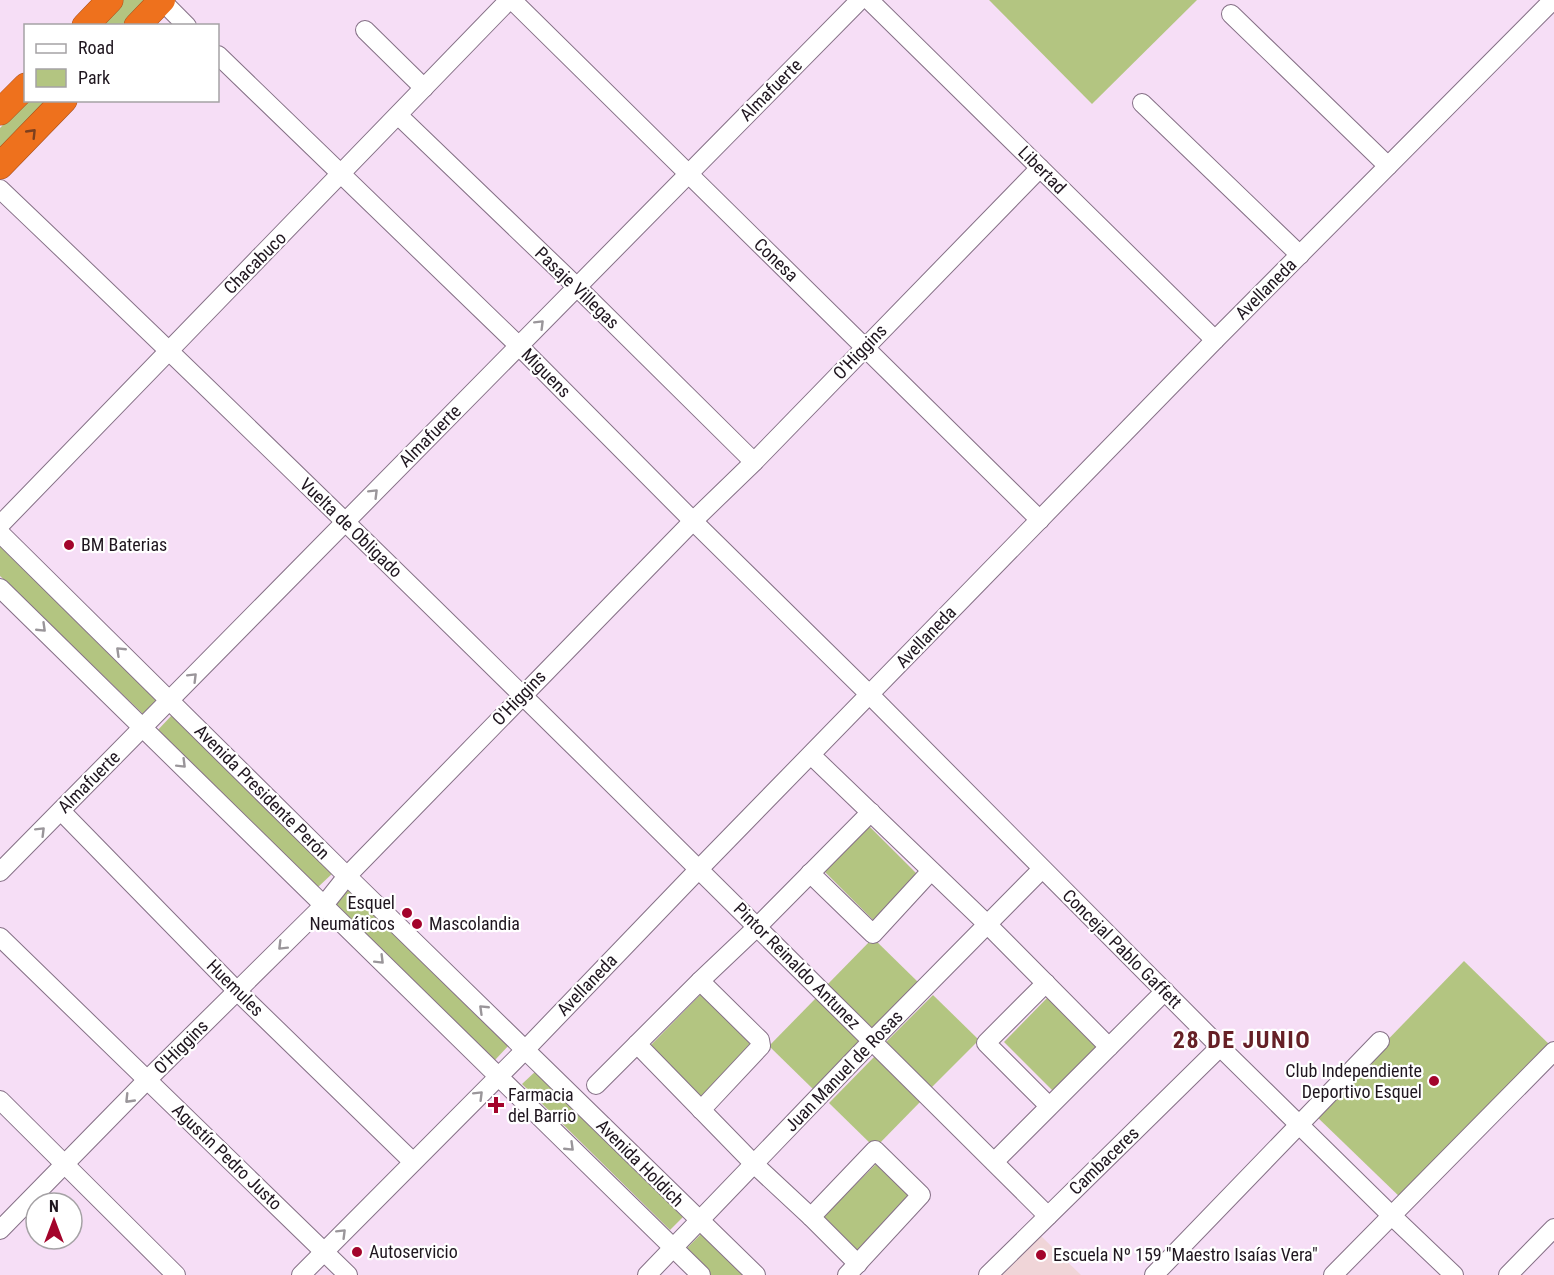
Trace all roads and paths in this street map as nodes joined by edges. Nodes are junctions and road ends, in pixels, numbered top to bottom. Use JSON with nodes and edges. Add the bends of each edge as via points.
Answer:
{"nodes":[{"id":1,"x":110,"y":0,"type":"edge"},
{"id":2,"x":161,"y":0,"type":"edge"},
{"id":3,"x":510,"y":0,"type":"edge"},
{"id":4,"x":860,"y":0,"type":"edge"},
{"id":5,"x":869,"y":0,"type":"edge"},
{"id":6,"x":1553,"y":0,"type":"edge"},
{"id":7,"x":1232,"y":14,"type":"dead end"},
{"id":8,"x":87,"y":24,"type":"edge"},
{"id":9,"x":139,"y":24,"type":"edge"},
{"id":10,"x":185,"y":24,"type":"edge"},
{"id":11,"x":366,"y":30,"type":"dead end"},
{"id":12,"x":219,"y":56,"type":"edge"},
{"id":13,"x":24,"y":88,"type":"edge"},
{"id":14,"x":424,"y":88,"type":"junction"},
{"id":15,"x":62,"y":102,"type":"edge"},
{"id":16,"x":1142,"y":103,"type":"dead end"},
{"id":17,"x":0,"y":112,"type":"edge"},
{"id":18,"x":399,"y":116,"type":"junction"},
{"id":19,"x":0,"y":166,"type":"edge"},
{"id":20,"x":1388,"y":166,"type":"junction"},
{"id":21,"x":1040,"y":168,"type":"junction"},
{"id":22,"x":688,"y":174,"type":"junction"},
{"id":23,"x":342,"y":175,"type":"junction"},
{"id":24,"x":0,"y":189,"type":"edge"},
{"id":25,"x":1300,"y":255,"type":"junction"},
{"id":26,"x":577,"y":287,"type":"junction"},
{"id":27,"x":1215,"y":340,"type":"junction"},
{"id":28,"x":519,"y":346,"type":"junction"},
{"id":29,"x":865,"y":347,"type":"junction"},
{"id":30,"x":169,"y":350,"type":"junction"},
{"id":31,"x":754,"y":462,"type":"junction"},
{"id":32,"x":1040,"y":520,"type":"junction"},
{"id":33,"x":693,"y":521,"type":"junction"},
{"id":34,"x":345,"y":522,"type":"junction"},
{"id":35,"x":0,"y":525,"type":"edge"},
{"id":36,"x":0,"y":533,"type":"edge"},
{"id":37,"x":0,"y":588,"type":"edge"},
{"id":38,"x":523,"y":695,"type":"junction"},
{"id":39,"x":870,"y":695,"type":"junction"},
{"id":40,"x":170,"y":700,"type":"junction"},
{"id":41,"x":143,"y":727,"type":"junction"},
{"id":42,"x":811,"y":755,"type":"junction"},
{"id":43,"x":61,"y":811,"type":"junction"},
{"id":44,"x":871,"y":812,"type":"junction"},
{"id":45,"x":1042,"y":868,"type":"junction"},
{"id":46,"x":699,"y":869,"type":"junction"},
{"id":47,"x":932,"y":871,"type":"junction"},
{"id":48,"x":0,"y":872,"type":"edge"},
{"id":49,"x":810,"y":873,"type":"junction"},
{"id":50,"x":346,"y":876,"type":"junction"},
{"id":51,"x":324,"y":905,"type":"junction"},
{"id":52,"x":987,"y":924,"type":"junction"},
{"id":53,"x":757,"y":927,"type":"junction"},
{"id":54,"x":0,"y":937,"type":"edge"},
{"id":55,"x":700,"y":981,"type":"junction"},
{"id":56,"x":1046,"y":983,"type":"junction"},
{"id":57,"x":237,"y":992,"type":"junction"},
{"id":58,"x":1165,"y":992,"type":"junction"},
{"id":59,"x":872,"y":1041,"type":"junction"},
{"id":60,"x":1380,"y":1041,"type":"dead end"},
{"id":61,"x":637,"y":1044,"type":"junction"},
{"id":62,"x":1109,"y":1047,"type":"junction"},
{"id":63,"x":1220,"y":1047,"type":"junction"},
{"id":64,"x":525,"y":1050,"type":"junction"},
{"id":65,"x":1554,"y":1050,"type":"edge"},
{"id":66,"x":498,"y":1077,"type":"junction"},
{"id":67,"x":147,"y":1080,"type":"junction"},
{"id":68,"x":596,"y":1085,"type":"dead end"},
{"id":69,"x":0,"y":1100,"type":"edge"},
{"id":70,"x":1049,"y":1106,"type":"junction"},
{"id":71,"x":701,"y":1110,"type":"junction"},
{"id":72,"x":1299,"y":1125,"type":"junction"},
{"id":73,"x":413,"y":1162,"type":"junction"},
{"id":74,"x":994,"y":1162,"type":"junction"},
{"id":75,"x":754,"y":1164,"type":"junction"},
{"id":76,"x":64,"y":1165,"type":"junction"},
{"id":77,"x":1391,"y":1215,"type":"junction"},
{"id":78,"x":1048,"y":1216,"type":"junction"},
{"id":79,"x":811,"y":1217,"type":"junction"},
{"id":80,"x":699,"y":1221,"type":"junction"},
{"id":81,"x":1554,"y":1228,"type":"edge"},
{"id":82,"x":0,"y":1230,"type":"edge"},
{"id":83,"x":673,"y":1248,"type":"junction"},
{"id":84,"x":324,"y":1251,"type":"junction"},
{"id":85,"x":853,"y":1270,"type":"edge"},
{"id":86,"x":176,"y":1275,"type":"edge"},
{"id":87,"x":301,"y":1275,"type":"edge"},
{"id":88,"x":348,"y":1275,"type":"edge"},
{"id":89,"x":647,"y":1275,"type":"edge"},
{"id":90,"x":701,"y":1275,"type":"edge"},
{"id":91,"x":756,"y":1275,"type":"edge"},
{"id":92,"x":988,"y":1275,"type":"edge"},
{"id":93,"x":1154,"y":1275,"type":"edge"},
{"id":94,"x":1333,"y":1275,"type":"edge"},
{"id":95,"x":1454,"y":1275,"type":"edge"},
{"id":96,"x":1508,"y":1275,"type":"edge"}],
"edges":[{"from":1,"to":8,"type":"highway"},
{"from":2,"to":9,"type":"highway"},
{"from":2,"to":10,"type":"street"},
{"from":3,"to":14,"type":"street","name":"Chacabuco"},
{"from":3,"to":22,"type":"street","name":"Conesa"},
{"from":4,"to":22,"type":"street","name":"Almafuerte"},
{"from":5,"to":21,"type":"street","name":"Libertad"},
{"from":6,"to":20,"type":"street","name":"Avellaneda"},
{"from":7,"to":20,"type":"street"},
{"from":11,"to":14,"type":"street"},
{"from":12,"to":23,"type":"street","name":"Miguens"},
{"from":13,"to":17,"type":"highway"},
{"from":14,"to":18,"type":"street","name":"Chacabuco"},
{"from":19,"to":15,"type":"highway","one_way":true},
{"from":16,"to":25,"type":"street"},
{"from":18,"to":23,"type":"street","name":"Chacabuco"},
{"from":18,"to":26,"type":"street","name":"Pasaje Villegas"},
{"from":20,"to":25,"type":"street","name":"Avellaneda"},
{"from":21,"to":27,"type":"street","name":"Libertad"},
{"from":21,"to":29,"type":"street","name":"O'Higgins"},
{"from":22,"to":26,"type":"street","name":"Almafuerte"},
{"from":22,"to":29,"type":"street","name":"Conesa"},
{"from":23,"to":28,"type":"street","name":"Miguens"},
{"from":23,"to":30,"type":"street","name":"Chacabuco"},
{"from":24,"to":30,"type":"street","name":"Vuelta de Obligado"},
{"from":25,"to":27,"type":"street","name":"Avellaneda"},
{"from":28,"to":26,"type":"street","name":"Almafuerte","one_way":true},
{"from":26,"to":31,"type":"street","name":"Pasaje Villegas"},
{"from":27,"to":32,"type":"street","name":"Avellaneda"},
{"from":28,"to":33,"type":"street","name":"Miguens"},
{"from":34,"to":28,"type":"street","name":"Almafuerte","one_way":true},
{"from":29,"to":31,"type":"street","name":"O'Higgins"},
{"from":29,"to":32,"type":"street","name":"Conesa"},
{"from":30,"to":34,"type":"street","name":"Vuelta de Obligado"},
{"from":30,"to":35,"type":"street","name":"Chacabuco"},
{"from":31,"to":33,"type":"street","name":"O'Higgins"},
{"from":32,"to":39,"type":"street","name":"Avellaneda"},
{"from":33,"to":38,"type":"street","name":"O'Higgins"},
{"from":33,"to":39,"type":"street","name":"Miguens"},
{"from":34,"to":38,"type":"street","name":"Vuelta de Obligado"},
{"from":40,"to":34,"type":"street","name":"Almafuerte","one_way":true},
{"from":40,"to":36,"type":"street","name":"Avenida Presidente Perón","one_way":true},
{"from":37,"to":41,"type":"street","name":"Avenida Presidente Perón","one_way":true},
{"from":38,"to":46,"type":"street","name":"Vuelta de Obligado"},
{"from":38,"to":50,"type":"street","name":"O'Higgins"},
{"from":39,"to":42,"type":"street","name":"Avellaneda"},
{"from":39,"to":45,"type":"street","name":"Concejal Pablo Gaffett"},
{"from":40,"to":41,"type":"street","name":"Almafuerte"},
{"from":40,"to":50,"type":"street","name":"Avenida Presidente Perón"},
{"from":41,"to":43,"type":"street","name":"Almafuerte"},
{"from":41,"to":51,"type":"street","name":"Avenida Presidente Perón","one_way":true},
{"from":42,"to":44,"type":"street"},
{"from":42,"to":46,"type":"street","name":"Avellaneda"},
{"from":48,"to":43,"type":"street","name":"Almafuerte","one_way":true},
{"from":43,"to":57,"type":"street","name":"Huemules"},
{"from":44,"to":47,"type":"street"},
{"from":44,"to":49,"type":"street"},
{"from":45,"to":52,"type":"street","name":"Juan Manuel de Rosas"},
{"from":45,"to":58,"type":"street","name":"Concejal Pablo Gaffett"},
{"from":46,"to":53,"type":"street","name":"Pintor Reinaldo Antunez"},
{"from":46,"to":64,"type":"street","name":"Avellaneda"},
{"from":47,"to":49,"type":"street","via":[[873,934]]},
{"from":47,"to":52,"type":"street"},
{"from":49,"to":53,"type":"street"},
{"from":50,"to":51,"type":"street","name":"O'Higgins"},
{"from":64,"to":50,"type":"street","name":"Avenida Presidente Perón","one_way":true},
{"from":51,"to":57,"type":"street","name":"O'Higgins","one_way":true},
{"from":51,"to":66,"type":"street","name":"Avenida Presidente Perón","one_way":true},
{"from":52,"to":56,"type":"street"},
{"from":52,"to":59,"type":"street","name":"Juan Manuel de Rosas"},
{"from":53,"to":55,"type":"street"},
{"from":53,"to":59,"type":"street","name":"Pintor Reinaldo Antunez"},
{"from":54,"to":67,"type":"street","name":"Agustín Pedro Justo"},
{"from":55,"to":61,"type":"street"},
{"from":55,"to":71,"type":"street","via":[[760,1040],[761,1046]]},
{"from":56,"to":62,"type":"street"},
{"from":56,"to":70,"type":"street","via":[[986,1042]]},
{"from":57,"to":67,"type":"street","name":"O'Higgins"},
{"from":57,"to":73,"type":"street","name":"Huemules"},
{"from":58,"to":62,"type":"street"},
{"from":58,"to":63,"type":"street","name":"Concejal Pablo Gaffett"},
{"from":59,"to":74,"type":"street","name":"Pintor Reinaldo Antunez"},
{"from":59,"to":75,"type":"street","name":"Juan Manuel de Rosas"},
{"from":60,"to":72,"type":"street"},
{"from":61,"to":68,"type":"street"},
{"from":61,"to":71,"type":"street"},
{"from":62,"to":70,"type":"street"},
{"from":63,"to":72,"type":"street","name":"Concejal Pablo Gaffett"},
{"from":63,"to":78,"type":"street","name":"Cambaceres"},
{"from":64,"to":66,"type":"street","name":"Avellaneda"},
{"from":64,"to":80,"type":"street","name":"Avenida Holdich"},
{"from":65,"to":77,"type":"street"},
{"from":73,"to":66,"type":"street","name":"Avellaneda","one_way":true},
{"from":66,"to":83,"type":"street","name":"Avenida Holdich","one_way":true},
{"from":67,"to":76,"type":"street","name":"O'Higgins","one_way":true},
{"from":67,"to":84,"type":"street","name":"Agustín Pedro Justo"},
{"from":69,"to":76,"type":"street"},
{"from":70,"to":74,"type":"street"},
{"from":71,"to":75,"type":"street"},
{"from":72,"to":77,"type":"street","name":"Concejal Pablo Gaffett"},
{"from":72,"to":93,"type":"street"},
{"from":84,"to":73,"type":"street","name":"Avellaneda","one_way":true},
{"from":74,"to":78,"type":"street","name":"Pintor Reinaldo Antunez"},
{"from":75,"to":79,"type":"street"},
{"from":75,"to":80,"type":"street","name":"Juan Manuel de Rosas"},
{"from":76,"to":82,"type":"street","name":"O'Higgins"},
{"from":76,"to":86,"type":"street"},
{"from":77,"to":94,"type":"street"},
{"from":77,"to":95,"type":"street","name":"Concejal Pablo Gaffett"},
{"from":78,"to":92,"type":"street","name":"Cambaceres"},
{"from":79,"to":85,"type":"street"},
{"from":79,"to":85,"type":"street","via":[[875,1150],[921,1195]]},
{"from":80,"to":83,"type":"street","name":"Juan Manuel de Rosas"},
{"from":80,"to":91,"type":"street","name":"Avenida Holdich"},
{"from":81,"to":96,"type":"street"},
{"from":83,"to":89,"type":"street","name":"Juan Manuel de Rosas"},
{"from":83,"to":90,"type":"street","name":"Avenida Holdich"},
{"from":84,"to":87,"type":"street","name":"Avellaneda"},
{"from":84,"to":88,"type":"street","name":"Agustín Pedro Justo"}]}
